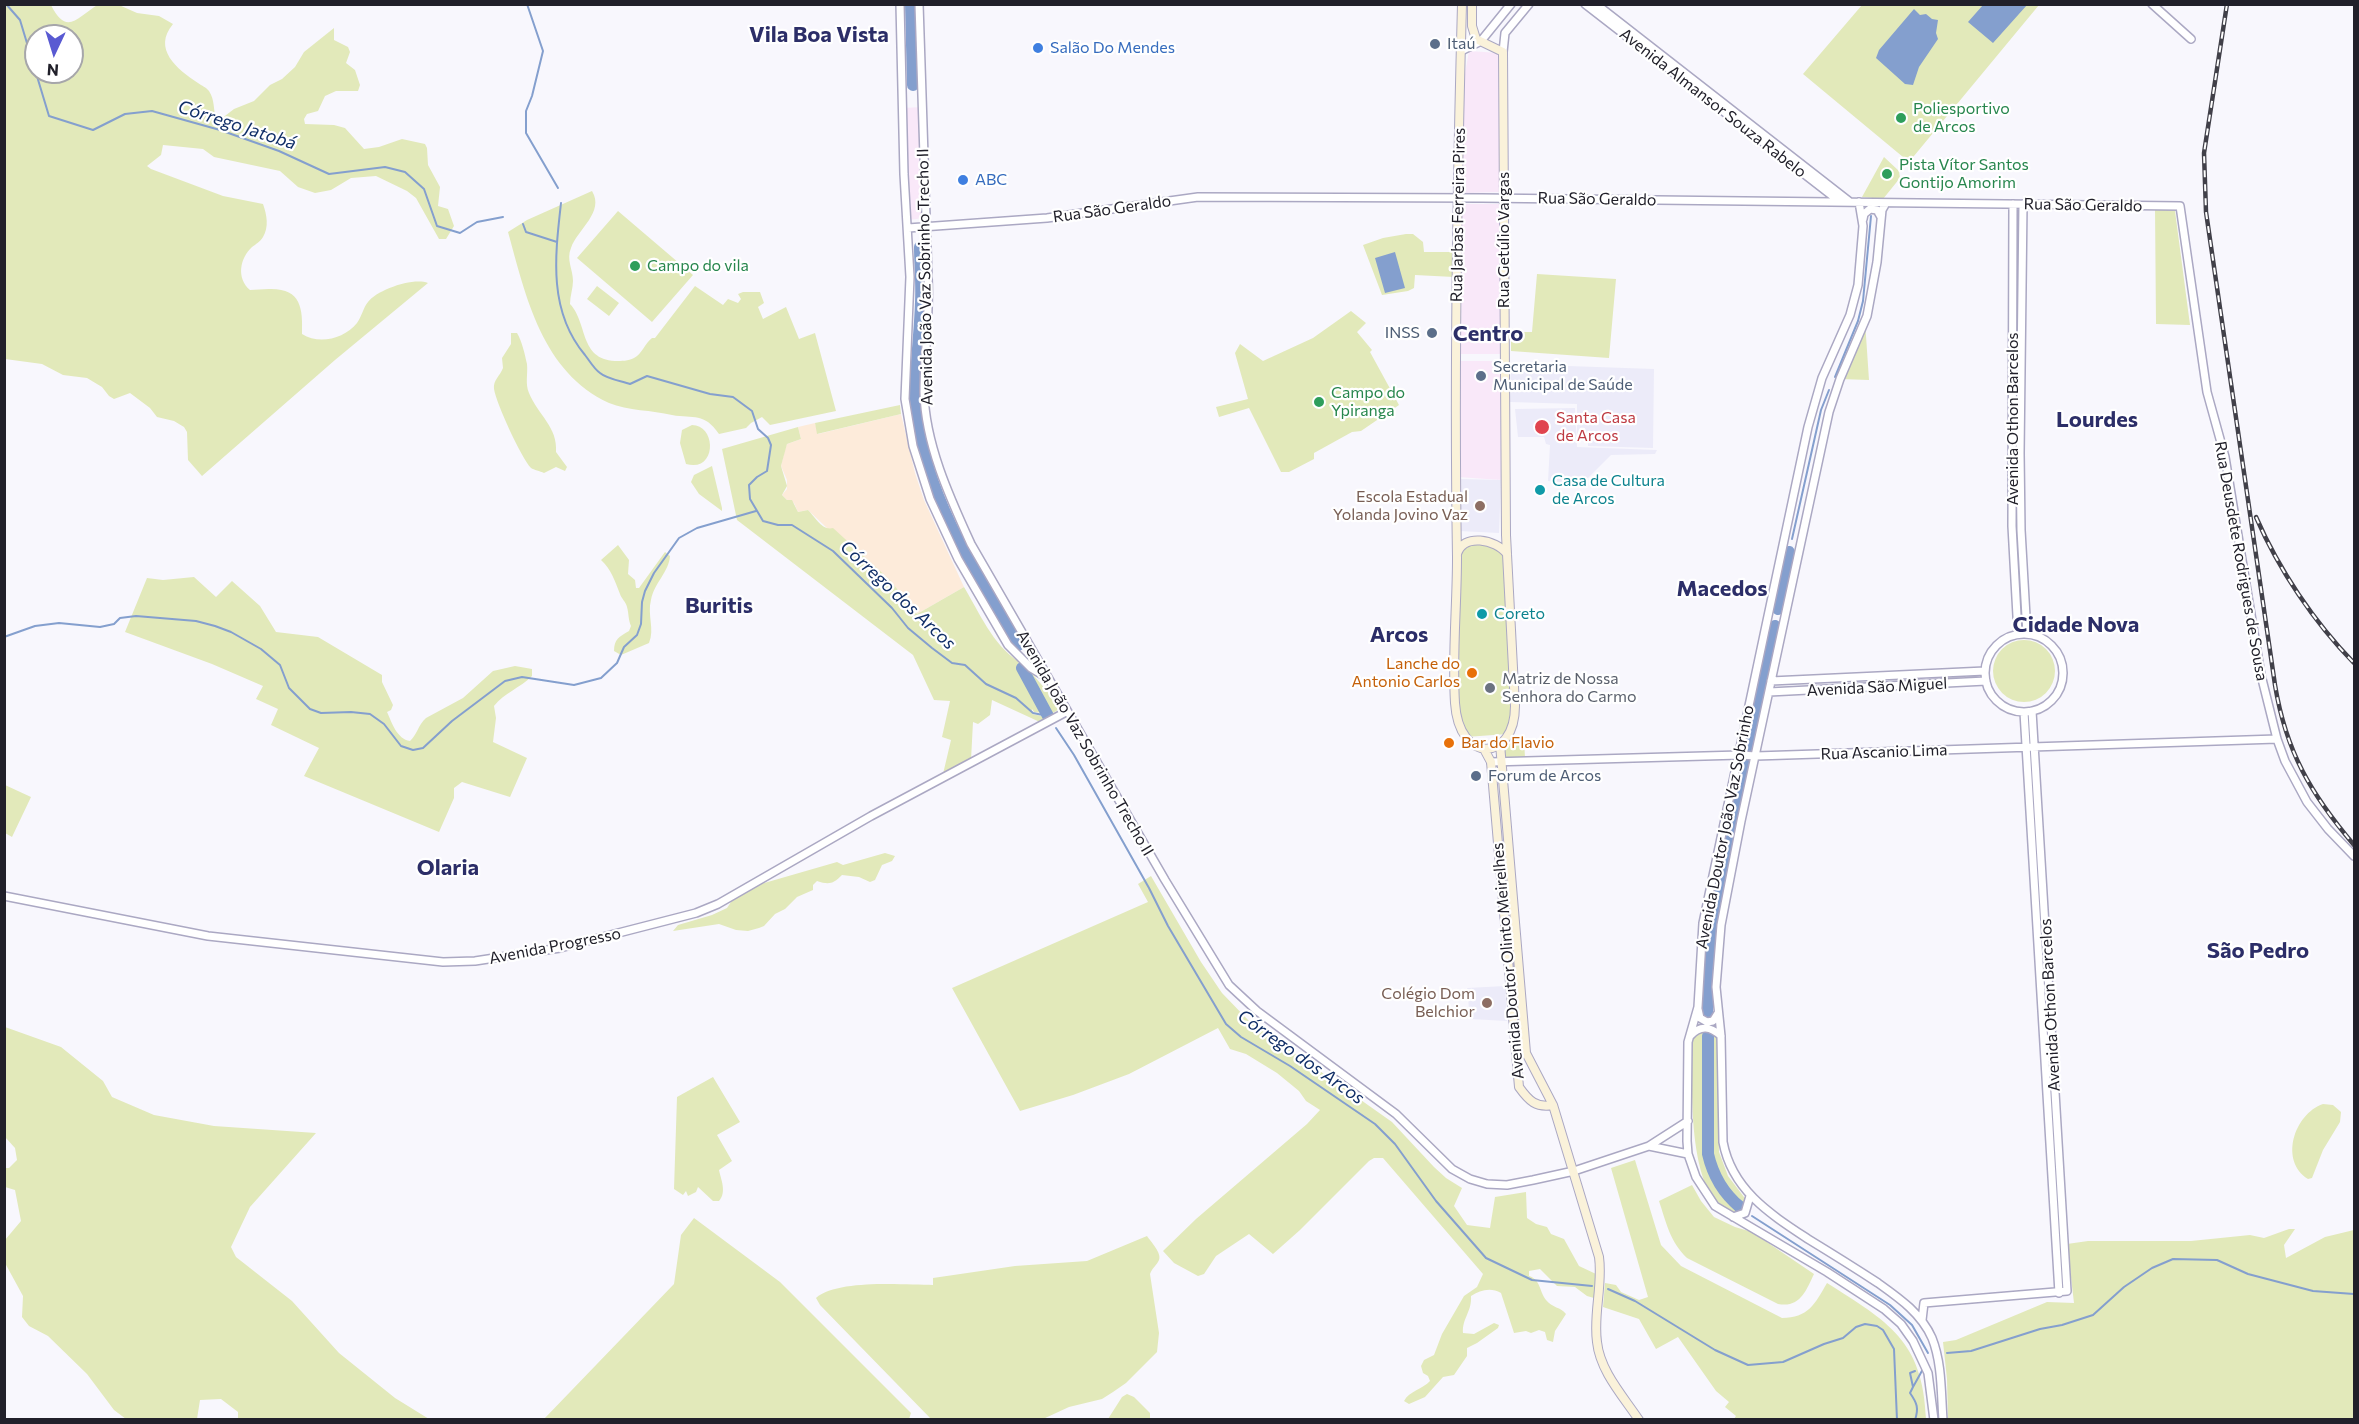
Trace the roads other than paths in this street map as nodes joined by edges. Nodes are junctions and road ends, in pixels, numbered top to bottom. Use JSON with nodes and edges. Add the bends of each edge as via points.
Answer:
{"nodes":[{"id":1,"x":900,"y":4,"type":"edge"},
{"id":2,"x":920,"y":4,"type":"edge"},
{"id":3,"x":1462,"y":4,"type":"edge"},
{"id":4,"x":1472,"y":4,"type":"edge"},
{"id":5,"x":1511,"y":4,"type":"edge"},
{"id":6,"x":1529,"y":4,"type":"edge"},
{"id":7,"x":1585,"y":4,"type":"edge"},
{"id":8,"x":1596,"y":4,"type":"edge"},
{"id":9,"x":2152,"y":4,"type":"edge"},
{"id":10,"x":2191,"y":39,"type":"dead end"},
{"id":11,"x":1481,"y":41,"type":"junction"},
{"id":12,"x":1461,"y":49,"type":"junction"},
{"id":13,"x":1503,"y":52,"type":"junction"},
{"id":14,"x":1458,"y":197,"type":"junction"},
{"id":15,"x":1504,"y":198,"type":"junction"},
{"id":16,"x":1840,"y":202,"type":"junction"},
{"id":17,"x":1850,"y":202,"type":"junction"},
{"id":18,"x":1858,"y":202,"type":"junction"},
{"id":19,"x":1886,"y":203,"type":"junction"},
{"id":20,"x":2013,"y":204,"type":"junction"},
{"id":21,"x":2023,"y":204,"type":"junction"},
{"id":22,"x":2180,"y":206,"type":"joint"},
{"id":23,"x":1863,"y":220,"type":"junction"},
{"id":24,"x":1880,"y":222,"type":"junction"},
{"id":25,"x":926,"y":226,"type":"junction"},
{"id":26,"x":908,"y":228,"type":"junction"},
{"id":27,"x":1455,"y":529,"type":"junction"},
{"id":28,"x":1506,"y":535,"type":"junction"},
{"id":29,"x":1507,"y":554,"type":"junction"},
{"id":30,"x":1457,"y":556,"type":"junction"},
{"id":31,"x":2018,"y":634,"type":"junction"},
{"id":32,"x":2027,"y":634,"type":"junction"},
{"id":33,"x":1030,"y":645,"type":"junction"},
{"id":34,"x":1017,"y":654,"type":"junction"},
{"id":35,"x":1985,"y":671,"type":"junction"},
{"id":36,"x":1048,"y":679,"type":"junction"},
{"id":37,"x":1771,"y":681,"type":"junction"},
{"id":38,"x":1986,"y":681,"type":"junction"},
{"id":39,"x":1769,"y":692,"type":"junction"},
{"id":40,"x":2032,"y":711,"type":"junction"},
{"id":41,"x":1066,"y":712,"type":"junction"},
{"id":42,"x":2024,"y":712,"type":"junction"},
{"id":43,"x":2277,"y":739,"type":"junction"},
{"id":44,"x":1500,"y":744,"type":"junction"},
{"id":45,"x":2026,"y":747,"type":"junction"},
{"id":46,"x":2035,"y":747,"type":"junction"},
{"id":47,"x":1484,"y":749,"type":"junction"},
{"id":48,"x":1740,"y":755,"type":"junction"},
{"id":49,"x":1756,"y":756,"type":"junction"},
{"id":50,"x":1491,"y":762,"type":"junction"},
{"id":51,"x":1500,"y":762,"type":"junction"},
{"id":52,"x":1497,"y":830,"type":"junction"},
{"id":53,"x":1506,"y":830,"type":"junction"},
{"id":54,"x":2355,"y":856,"type":"edge"},
{"id":55,"x":4,"y":896,"type":"edge"},
{"id":56,"x":1519,"y":970,"type":"junction"},
{"id":57,"x":1509,"y":971,"type":"junction"},
{"id":58,"x":1698,"y":1006,"type":"junction"},
{"id":59,"x":1718,"y":1013,"type":"junction"},
{"id":60,"x":1721,"y":1036,"type":"junction"},
{"id":61,"x":1688,"y":1042,"type":"junction"},
{"id":62,"x":1554,"y":1105,"type":"junction"},
{"id":63,"x":1688,"y":1122,"type":"junction"},
{"id":64,"x":1649,"y":1146,"type":"junction"},
{"id":65,"x":1688,"y":1154,"type":"junction"},
{"id":66,"x":1574,"y":1171,"type":"junction"},
{"id":67,"x":1750,"y":1196,"type":"junction"},
{"id":68,"x":1730,"y":1217,"type":"junction"},
{"id":69,"x":2059,"y":1293,"type":"junction"},
{"id":70,"x":1922,"y":1320,"type":"junction"},
{"id":71,"x":1936,"y":1350,"type":"junction"},
{"id":72,"x":1919,"y":1355,"type":"junction"},
{"id":73,"x":1639,"y":1419,"type":"edge"},
{"id":74,"x":1934,"y":1419,"type":"edge"},
{"id":75,"x":1943,"y":1419,"type":"edge"}],
"edges":[{"from":1,"to":26,"type":"street"},
{"from":2,"to":25,"type":"street","name":"Avenida João Vaz Sobrinho Trecho II"},
{"from":3,"to":12,"type":"main road","name":"Rua Jarbas Ferreira Pires"},
{"from":4,"to":11,"type":"main road","via":[[1473,34]]},
{"from":5,"to":11,"type":"street"},
{"from":6,"to":13,"type":"street","name":"Rua Getúlio Vargas","via":[[1505,33]]},
{"from":7,"to":16,"type":"street","name":"Avenida Almansor Souza Rabelo"},
{"from":8,"to":17,"type":"street","name":"Avenida Almansor Souza Rabelo"},
{"from":9,"to":10,"type":"street"},
{"from":11,"to":12,"type":"street"},
{"from":11,"to":13,"type":"main road"},
{"from":12,"to":14,"type":"main road","name":"Rua Jarbas Ferreira Pires"},
{"from":13,"to":15,"type":"main road","name":"Rua Getúlio Vargas"},
{"from":14,"to":15,"type":"street","name":"Rua São Geraldo"},
{"from":14,"to":25,"type":"street","name":"Rua São Geraldo","via":[[1198,197],[1047,218]]},
{"from":14,"to":27,"type":"main road","name":"Rua Jarbas Ferreira Pires"},
{"from":15,"to":16,"type":"street","name":"Rua São Geraldo"},
{"from":15,"to":28,"type":"main road","name":"Rua Getúlio Vargas"},
{"from":16,"to":17,"type":"street","name":"Rua São Geraldo"},
{"from":17,"to":18,"type":"street","name":"Rua São Geraldo"},
{"from":18,"to":19,"type":"street","name":"Rua São Geraldo"},
{"from":18,"to":23,"type":"street","name":"Avenida Doutor João Vaz Sobrinho"},
{"from":19,"to":20,"type":"street","name":"Rua São Geraldo"},
{"from":19,"to":24,"type":"street","name":"Avenida Doutor João Vaz Sobrinho"},
{"from":20,"to":21,"type":"street","name":"Rua São Geraldo"},
{"from":20,"to":31,"type":"street","name":"Avenida Othon Barcelos","via":[[2012,526]]},
{"from":21,"to":22,"type":"street","name":"Rua São Geraldo"},
{"from":21,"to":32,"type":"street","name":"Avenida Othon Barcelos","via":[[2020,453]]},
{"from":22,"to":43,"type":"street","name":"Rua Deusdete Rodrigues de Sousa","via":[[2207,392],[2225,456],[2261,675]]},
{"from":23,"to":24,"type":"street","via":[[1866,211],[1873,209],[1879,213]]},
{"from":23,"to":48,"type":"street","name":"Avenida Doutor João Vaz Sobrinho","via":[[1858,285],[1850,315],[1822,378],[1808,427]]},
{"from":24,"to":37,"type":"street","name":"Avenida Doutor João Vaz Sobrinho","via":[[1868,316],[1829,412]]},
{"from":25,"to":26,"type":"street","name":"Rua São Geraldo"},
{"from":25,"to":33,"type":"street","name":"Avenida João Vaz Sobrinho Trecho II","via":[[929,293],[924,394],[933,443],[971,544]]},
{"from":26,"to":34,"type":"street","via":[[905,399],[913,446],[930,499],[958,559]]},
{"from":27,"to":28,"type":"main road","via":[[1465,538],[1497,540]]},
{"from":27,"to":30,"type":"main road","name":"Rua Jarbas Ferreira Pires"},
{"from":28,"to":29,"type":"main road","name":"Rua Getúlio Vargas"},
{"from":29,"to":30,"type":"main road","via":[[1493,542],[1468,541],[1461,545]]},
{"from":29,"to":44,"type":"main road","name":"Rua Getúlio Vargas","via":[[1515,714],[1511,729]]},
{"from":30,"to":47,"type":"main road","name":"Rua Jarbas Ferreira Pires","via":[[1455,707],[1468,742]]},
{"from":31,"to":32,"type":"street"},
{"from":31,"to":35,"type":"street","via":[[1999,643]]},
{"from":32,"to":40,"type":"street","via":[[2049,642],[2062,661],[2063,673],[2055,697]]},
{"from":33,"to":34,"type":"street","via":[[1024,653]]},
{"from":33,"to":36,"type":"street","name":"Avenida João Vaz Sobrinho Trecho II"},
{"from":34,"to":36,"type":"street"},
{"from":35,"to":37,"type":"street","name":"Avenida São Miguel"},
{"from":35,"to":38,"type":"street"},
{"from":36,"to":41,"type":"street","name":"Avenida João Vaz Sobrinho Trecho II"},
{"from":37,"to":39,"type":"street","name":"Avenida Doutor João Vaz Sobrinho"},
{"from":38,"to":39,"type":"street","name":"Avenida São Miguel"},
{"from":38,"to":42,"type":"street","via":[[2004,706]]},
{"from":39,"to":49,"type":"street","name":"Avenida Doutor João Vaz Sobrinho"},
{"from":40,"to":42,"type":"street"},
{"from":40,"to":46,"type":"street","name":"Avenida Othon Barcelos"},
{"from":41,"to":55,"type":"street","name":"Avenida Progresso","via":[[871,816],[718,904],[656,925],[533,953],[475,961],[432,961],[208,936]]},
{"from":41,"to":66,"type":"street","name":"Avenida João Vaz Sobrinho Trecho II","via":[[1210,957],[1229,985],[1257,1011],[1396,1113],[1440,1160],[1470,1179],[1507,1185]]},
{"from":42,"to":45,"type":"street","name":"Avenida Othon Barcelos"},
{"from":43,"to":46,"type":"street","name":"Rua Ascanio Lima"},
{"from":43,"to":54,"type":"street","name":"Rua Deusdete Rodrigues de Sousa","via":[[2307,802]]},
{"from":44,"to":47,"type":"main road"},
{"from":44,"to":51,"type":"main road","name":"Avenida Doutor Olinto Meirelhes"},
{"from":45,"to":46,"type":"street","name":"Rua Ascanio Lima"},
{"from":45,"to":49,"type":"street","name":"Rua Ascanio Lima"},
{"from":45,"to":69,"type":"street","name":"Avenida Othon Barcelos"},
{"from":46,"to":69,"type":"street","name":"Avenida Othon Barcelos","via":[[2067,1290]]},
{"from":47,"to":50,"type":"main road","name":"Avenida Doutor Olinto Meirelhes"},
{"from":48,"to":49,"type":"street","name":"Rua Ascanio Lima"},
{"from":48,"to":51,"type":"street","name":"Rua Ascanio Lima"},
{"from":48,"to":58,"type":"street","name":"Avenida Doutor João Vaz Sobrinho","via":[[1702,923]]},
{"from":49,"to":59,"type":"street","name":"Avenida Doutor João Vaz Sobrinho","via":[[1721,925]]},
{"from":50,"to":51,"type":"street","name":"Rua Ascanio Lima"},
{"from":50,"to":52,"type":"main road","name":"Avenida Doutor Olinto Meirelhes"},
{"from":51,"to":53,"type":"main road","name":"Avenida Doutor Olinto Meirelhes"},
{"from":52,"to":53,"type":"main road"},
{"from":52,"to":57,"type":"main road","name":"Avenida Doutor Olinto Meirelhes"},
{"from":53,"to":56,"type":"main road","name":"Avenida Doutor Olinto Meirelhes"},
{"from":56,"to":57,"type":"main road"},
{"from":56,"to":62,"type":"main road","name":"Avenida Doutor Olinto Meirelhes","via":[[1526,1053]]},
{"from":57,"to":62,"type":"main road","name":"Avenida Doutor Olinto Meirelhes","via":[[1519,1087],[1533,1104]]},
{"from":58,"to":59,"type":"street","via":[[1700,1018],[1707,1022],[1713,1021]]},
{"from":58,"to":61,"type":"street","name":"Avenida Doutor João Vaz Sobrinho"},
{"from":59,"to":60,"type":"street","name":"Avenida Doutor João Vaz Sobrinho"},
{"from":60,"to":61,"type":"street","via":[[1714,1029],[1700,1028],[1690,1035]]},
{"from":60,"to":67,"type":"street","name":"Avenida Doutor João Vaz Sobrinho","via":[[1726,1159]]},
{"from":61,"to":63,"type":"street","name":"Avenida Doutor João Vaz Sobrinho"},
{"from":62,"to":66,"type":"main road"},
{"from":63,"to":64,"type":"street","name":"Avenida João Vaz Sobrinho Trecho II"},
{"from":63,"to":65,"type":"street","name":"Avenida Doutor João Vaz Sobrinho"},
{"from":64,"to":65,"type":"street"},
{"from":64,"to":66,"type":"street","name":"Avenida João Vaz Sobrinho Trecho II"},
{"from":65,"to":68,"type":"street","name":"Avenida Doutor João Vaz Sobrinho","via":[[1705,1193],[1714,1206]]},
{"from":66,"to":73,"type":"main road","via":[[1599,1257],[1597,1342],[1614,1384]]},
{"from":67,"to":68,"type":"street","via":[[1745,1213]]},
{"from":67,"to":70,"type":"street","name":"Avenida Doutor João Vaz Sobrinho","via":[[1781,1222],[1897,1296]]},
{"from":68,"to":72,"type":"street","name":"Avenida Doutor João Vaz Sobrinho","via":[[1884,1309],[1901,1324]]},
{"from":69,"to":70,"type":"street","via":[[1924,1303]]},
{"from":70,"to":71,"type":"street","name":"Avenida Doutor João Vaz Sobrinho"},
{"from":71,"to":72,"type":"street","via":[[1928,1356]]},
{"from":71,"to":75,"type":"street","name":"Avenida Doutor João Vaz Sobrinho"},
{"from":72,"to":74,"type":"street","name":"Avenida Doutor João Vaz Sobrinho","via":[[1931,1385]]}]}
